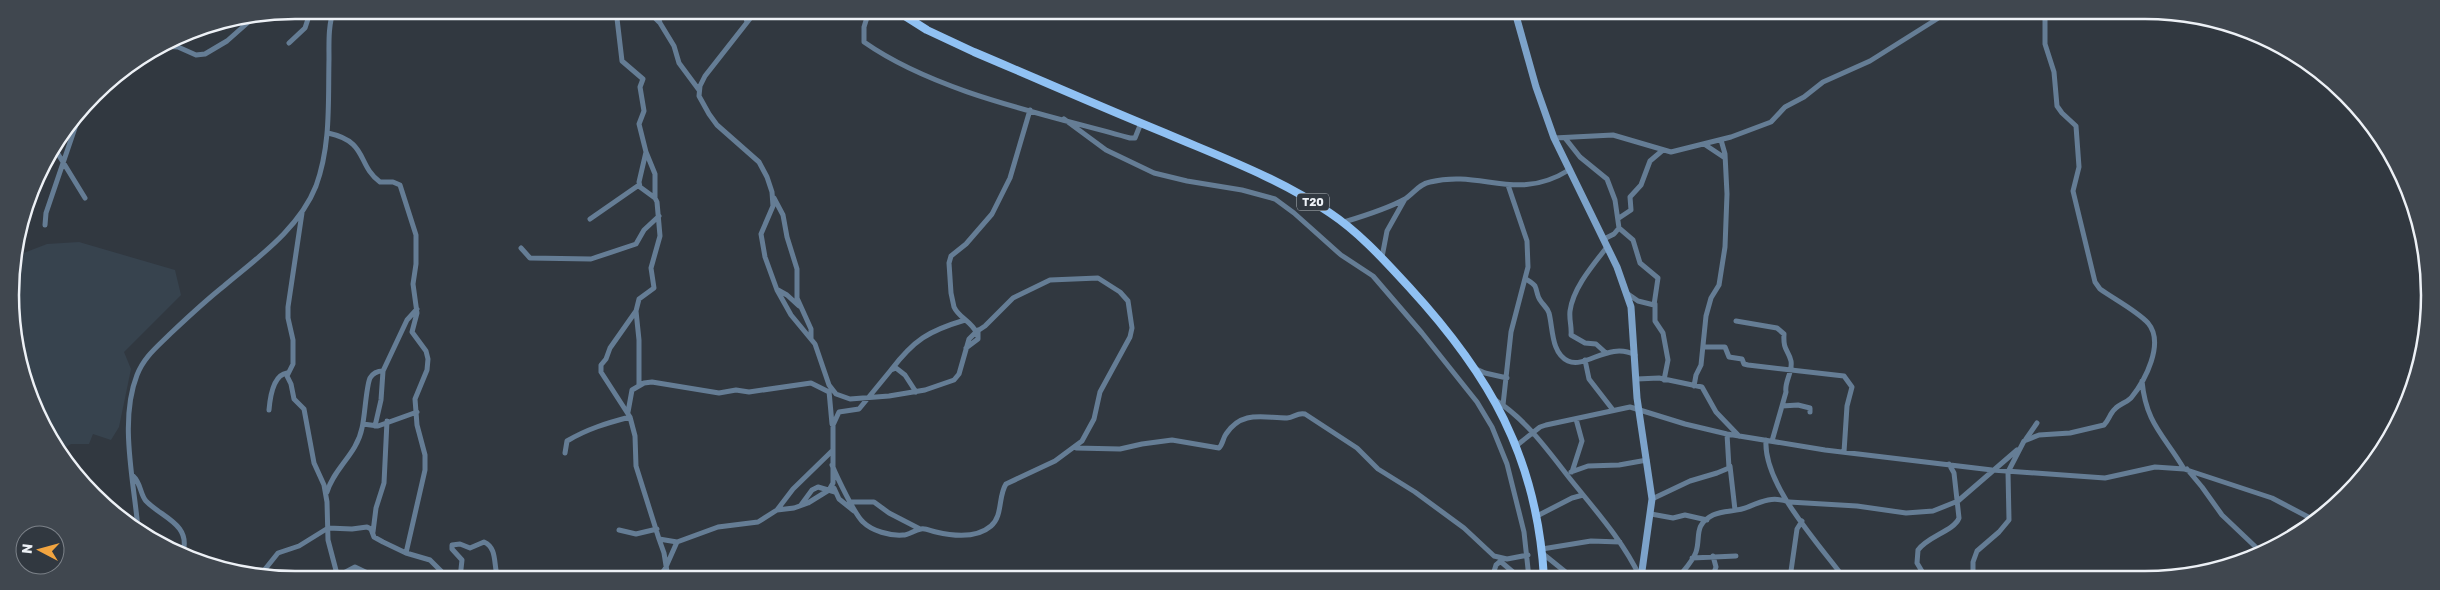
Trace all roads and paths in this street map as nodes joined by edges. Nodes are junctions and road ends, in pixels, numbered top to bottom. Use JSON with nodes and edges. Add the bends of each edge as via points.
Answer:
{"nodes":[{"id":1,"x":308,"y":19,"type":"edge"},
{"id":2,"x":333,"y":19,"type":"edge"},
{"id":3,"x":617,"y":19,"type":"edge"},
{"id":4,"x":656,"y":19,"type":"edge"},
{"id":5,"x":659,"y":19,"type":"edge"},
{"id":6,"x":747,"y":19,"type":"edge"},
{"id":7,"x":750,"y":19,"type":"edge"},
{"id":8,"x":866,"y":19,"type":"edge"},
{"id":9,"x":910,"y":19,"type":"edge"},
{"id":10,"x":1517,"y":19,"type":"edge"},
{"id":11,"x":1937,"y":19,"type":"edge"},
{"id":12,"x":2045,"y":19,"type":"edge"},
{"id":13,"x":748,"y":22,"type":"junction"},
{"id":14,"x":248,"y":23,"type":"edge"},
{"id":15,"x":660,"y":23,"type":"junction"},
{"id":16,"x":289,"y":44,"type":"dead end"},
{"id":17,"x":174,"y":47,"type":"edge"},
{"id":18,"x":700,"y":91,"type":"junction"},
{"id":19,"x":1030,"y":110,"type":"junction"},
{"id":20,"x":1064,"y":119,"type":"junction"},
{"id":21,"x":1141,"y":123,"type":"junction"},
{"id":22,"x":74,"y":129,"type":"edge"},
{"id":23,"x":328,"y":133,"type":"junction"},
{"id":24,"x":1554,"y":138,"type":"junction"},
{"id":25,"x":1565,"y":138,"type":"junction"},
{"id":26,"x":1720,"y":140,"type":"junction"},
{"id":27,"x":1704,"y":144,"type":"junction"},
{"id":28,"x":1663,"y":150,"type":"junction"},
{"id":29,"x":646,"y":152,"type":"junction"},
{"id":30,"x":58,"y":154,"type":"edge"},
{"id":31,"x":1725,"y":158,"type":"junction"},
{"id":32,"x":63,"y":162,"type":"junction"},
{"id":33,"x":1569,"y":170,"type":"junction"},
{"id":34,"x":639,"y":185,"type":"junction"},
{"id":35,"x":1508,"y":185,"type":"junction"},
{"id":36,"x":773,"y":196,"type":"junction"},
{"id":37,"x":84,"y":198,"type":"dead end"},
{"id":38,"x":656,"y":198,"type":"junction"},
{"id":39,"x":1405,"y":199,"type":"junction"},
{"id":40,"x":302,"y":210,"type":"junction"},
{"id":41,"x":659,"y":216,"type":"junction"},
{"id":42,"x":1619,"y":218,"type":"junction"},
{"id":43,"x":590,"y":219,"type":"dead end"},
{"id":44,"x":1344,"y":222,"type":"junction"},
{"id":45,"x":45,"y":225,"type":"dead end"},
{"id":46,"x":1619,"y":228,"type":"junction"},
{"id":47,"x":1604,"y":239,"type":"junction"},
{"id":48,"x":1608,"y":246,"type":"junction"},
{"id":49,"x":521,"y":248,"type":"dead end"},
{"id":50,"x":1382,"y":257,"type":"junction"},
{"id":51,"x":1526,"y":279,"type":"junction"},
{"id":52,"x":777,"y":290,"type":"junction"},
{"id":53,"x":1628,"y":294,"type":"junction"},
{"id":54,"x":1655,"y":304,"type":"junction"},
{"id":55,"x":800,"y":307,"type":"junction"},
{"id":56,"x":417,"y":309,"type":"junction"},
{"id":57,"x":636,"y":311,"type":"junction"},
{"id":58,"x":965,"y":320,"type":"junction"},
{"id":59,"x":1736,"y":322,"type":"dead end"},
{"id":60,"x":977,"y":331,"type":"junction"},
{"id":61,"x":811,"y":338,"type":"junction"},
{"id":62,"x":1703,"y":347,"type":"junction"},
{"id":63,"x":1606,"y":353,"type":"junction"},
{"id":64,"x":1634,"y":355,"type":"junction"},
{"id":65,"x":1585,"y":360,"type":"junction"},
{"id":66,"x":1790,"y":368,"type":"junction"},
{"id":67,"x":1476,"y":369,"type":"junction"},
{"id":68,"x":383,"y":370,"type":"junction"},
{"id":69,"x":891,"y":370,"type":"junction"},
{"id":70,"x":287,"y":373,"type":"junction"},
{"id":71,"x":1507,"y":378,"type":"junction"},
{"id":72,"x":1637,"y":379,"type":"junction"},
{"id":73,"x":1664,"y":380,"type":"junction"},
{"id":74,"x":2142,"y":382,"type":"junction"},
{"id":75,"x":639,"y":385,"type":"junction"},
{"id":76,"x":829,"y":385,"type":"junction"},
{"id":77,"x":1694,"y":386,"type":"junction"},
{"id":78,"x":829,"y":392,"type":"junction"},
{"id":79,"x":916,"y":392,"type":"junction"},
{"id":80,"x":829,"y":398,"type":"junction"},
{"id":81,"x":844,"y":398,"type":"junction"},
{"id":82,"x":870,"y":398,"type":"junction"},
{"id":83,"x":1495,"y":400,"type":"junction"},
{"id":84,"x":1503,"y":405,"type":"junction"},
{"id":85,"x":1782,"y":406,"type":"junction"},
{"id":86,"x":269,"y":410,"type":"dead end"},
{"id":87,"x":1614,"y":410,"type":"junction"},
{"id":88,"x":1638,"y":410,"type":"junction"},
{"id":89,"x":417,"y":412,"type":"junction"},
{"id":90,"x":1810,"y":412,"type":"dead end"},
{"id":91,"x":629,"y":415,"type":"junction"},
{"id":92,"x":1576,"y":419,"type":"junction"},
{"id":93,"x":387,"y":421,"type":"junction"},
{"id":94,"x":2038,"y":423,"type":"dead end"},
{"id":95,"x":363,"y":424,"type":"junction"},
{"id":96,"x":832,"y":425,"type":"junction"},
{"id":97,"x":375,"y":426,"type":"junction"},
{"id":98,"x":1532,"y":433,"type":"junction"},
{"id":99,"x":1727,"y":434,"type":"junction"},
{"id":100,"x":1739,"y":436,"type":"junction"},
{"id":101,"x":1766,"y":440,"type":"junction"},
{"id":102,"x":1772,"y":441,"type":"junction"},
{"id":103,"x":2024,"y":441,"type":"junction"},
{"id":104,"x":1516,"y":446,"type":"junction"},
{"id":105,"x":1076,"y":448,"type":"junction"},
{"id":106,"x":832,"y":451,"type":"junction"},
{"id":107,"x":1844,"y":452,"type":"junction"},
{"id":108,"x":565,"y":453,"type":"dead end"},
{"id":109,"x":1647,"y":460,"type":"junction"},
{"id":110,"x":1730,"y":463,"type":"junction"},
{"id":111,"x":1949,"y":464,"type":"junction"},
{"id":112,"x":832,"y":465,"type":"junction"},
{"id":113,"x":2186,"y":469,"type":"junction"},
{"id":114,"x":1992,"y":470,"type":"junction"},
{"id":115,"x":2008,"y":472,"type":"junction"},
{"id":116,"x":1569,"y":474,"type":"junction"},
{"id":117,"x":133,"y":475,"type":"junction"},
{"id":118,"x":832,"y":491,"type":"junction"},
{"id":119,"x":326,"y":494,"type":"junction"},
{"id":120,"x":1583,"y":495,"type":"junction"},
{"id":121,"x":1652,"y":499,"type":"junction"},
{"id":122,"x":1958,"y":501,"type":"junction"},
{"id":123,"x":852,"y":502,"type":"junction"},
{"id":124,"x":1789,"y":502,"type":"junction"},
{"id":125,"x":777,"y":510,"type":"junction"},
{"id":126,"x":1735,"y":510,"type":"junction"},
{"id":127,"x":855,"y":512,"type":"junction"},
{"id":128,"x":1650,"y":514,"type":"junction"},
{"id":129,"x":1537,"y":516,"type":"junction"},
{"id":130,"x":2309,"y":517,"type":"edge"},
{"id":131,"x":1707,"y":520,"type":"junction"},
{"id":132,"x":374,"y":521,"type":"junction"},
{"id":133,"x":1802,"y":521,"type":"junction"},
{"id":134,"x":137,"y":522,"type":"edge"},
{"id":135,"x":367,"y":527,"type":"junction"},
{"id":136,"x":328,"y":528,"type":"junction"},
{"id":137,"x":657,"y":529,"type":"junction"},
{"id":138,"x":920,"y":529,"type":"junction"},
{"id":139,"x":619,"y":530,"type":"dead end"},
{"id":140,"x":373,"y":534,"type":"junction"},
{"id":141,"x":659,"y":539,"type":"junction"},
{"id":142,"x":677,"y":542,"type":"junction"},
{"id":143,"x":1620,"y":542,"type":"junction"},
{"id":144,"x":184,"y":548,"type":"edge"},
{"id":145,"x":2256,"y":548,"type":"edge"},
{"id":146,"x":1542,"y":551,"type":"junction"},
{"id":147,"x":406,"y":553,"type":"junction"},
{"id":148,"x":1528,"y":555,"type":"junction"},
{"id":149,"x":1713,"y":556,"type":"junction"},
{"id":150,"x":1736,"y":556,"type":"dead end"},
{"id":151,"x":1692,"y":558,"type":"junction"},
{"id":152,"x":1502,"y":560,"type":"junction"},
{"id":153,"x":666,"y":566,"type":"junction"},
{"id":154,"x":265,"y":570,"type":"edge"},
{"id":155,"x":336,"y":571,"type":"edge"},
{"id":156,"x":349,"y":571,"type":"edge"},
{"id":157,"x":361,"y":571,"type":"edge"},
{"id":158,"x":441,"y":571,"type":"edge"},
{"id":159,"x":461,"y":571,"type":"edge"},
{"id":160,"x":497,"y":571,"type":"edge"},
{"id":161,"x":663,"y":571,"type":"edge"},
{"id":162,"x":667,"y":571,"type":"edge"},
{"id":163,"x":1494,"y":571,"type":"edge"},
{"id":164,"x":1513,"y":571,"type":"edge"},
{"id":165,"x":1529,"y":571,"type":"edge"},
{"id":166,"x":1543,"y":571,"type":"edge"},
{"id":167,"x":1565,"y":571,"type":"edge"},
{"id":168,"x":1637,"y":571,"type":"edge"},
{"id":169,"x":1642,"y":571,"type":"edge"},
{"id":170,"x":1683,"y":571,"type":"edge"},
{"id":171,"x":1715,"y":571,"type":"edge"},
{"id":172,"x":1791,"y":571,"type":"edge"},
{"id":173,"x":1839,"y":571,"type":"edge"},
{"id":174,"x":1922,"y":571,"type":"edge"},
{"id":175,"x":1973,"y":571,"type":"edge"}],
"edges":[{"from":1,"to":16,"type":"street","via":[[305,28]]},
{"from":2,"to":23,"type":"street"},
{"from":3,"to":29,"type":"street","via":[[622,61],[643,79],[640,87],[644,111],[639,124]]},
{"from":4,"to":15,"type":"street"},
{"from":5,"to":15,"type":"street"},
{"from":6,"to":13,"type":"street"},
{"from":7,"to":13,"type":"street"},
{"from":8,"to":19,"type":"street","via":[[864,42],[874,50],[949,85]]},
{"from":9,"to":21,"type":"main road","number":"T20","via":[[974,52]]},
{"from":10,"to":24,"type":"street"},
{"from":11,"to":26,"type":"street","via":[[1857,68],[1823,82],[1785,107],[1771,122]]},
{"from":12,"to":74,"type":"street","via":[[2046,44],[2054,72],[2058,106],[2076,126],[2079,167],[2073,191],[2095,282],[2100,289],[2144,319],[2152,330],[2152,358]]},
{"from":13,"to":18,"type":"street","via":[[710,69]]},
{"from":14,"to":17,"type":"street","via":[[206,54],[196,55]]},
{"from":15,"to":18,"type":"street","via":[[674,46],[679,63]]},
{"from":18,"to":36,"type":"street","via":[[701,101],[717,125],[759,162]]},
{"from":19,"to":20,"type":"street"},
{"from":19,"to":58,"type":"street","via":[[1010,178],[992,214],[950,260],[951,298],[956,313]]},
{"from":20,"to":21,"type":"street","via":[[1130,138],[1135,138]]},
{"from":20,"to":148,"type":"street","via":[[1106,150],[1147,170],[1274,198],[1341,255],[1373,276],[1477,402],[1492,427],[1512,482]]},
{"from":21,"to":44,"type":"main road","number":"T20","via":[[1263,175]]},
{"from":22,"to":32,"type":"street"},
{"from":23,"to":40,"type":"street","via":[[315,187]]},
{"from":23,"to":56,"type":"street","via":[[344,137],[360,152],[380,182],[396,182],[402,189],[416,235],[413,284]]},
{"from":24,"to":25,"type":"street"},
{"from":24,"to":33,"type":"street"},
{"from":25,"to":28,"type":"street","via":[[1613,135]]},
{"from":25,"to":42,"type":"street","via":[[1607,179]]},
{"from":26,"to":27,"type":"street"},
{"from":26,"to":31,"type":"street"},
{"from":27,"to":28,"type":"street","via":[[1678,151]]},
{"from":27,"to":31,"type":"street"},
{"from":28,"to":42,"type":"street","via":[[1650,161],[1641,185],[1630,196],[1631,210]]},
{"from":29,"to":34,"type":"street"},
{"from":29,"to":38,"type":"street","via":[[655,174]]},
{"from":30,"to":32,"type":"street"},
{"from":31,"to":62,"type":"street","via":[[1726,247],[1718,284],[1706,316]]},
{"from":32,"to":37,"type":"street"},
{"from":32,"to":45,"type":"street"},
{"from":33,"to":35,"type":"street","via":[[1539,183]]},
{"from":33,"to":47,"type":"street"},
{"from":34,"to":38,"type":"street"},
{"from":34,"to":43,"type":"street"},
{"from":35,"to":39,"type":"street","via":[[1443,179],[1419,186]]},
{"from":35,"to":51,"type":"street","via":[[1527,241]]},
{"from":36,"to":52,"type":"street","via":[[772,213],[762,231],[761,241]]},
{"from":36,"to":55,"type":"street","via":[[783,215],[786,237],[797,269]]},
{"from":38,"to":41,"type":"street"},
{"from":39,"to":44,"type":"street"},
{"from":39,"to":50,"type":"street","via":[[1387,231]]},
{"from":40,"to":70,"type":"street","via":[[288,307],[293,364]]},
{"from":40,"to":117,"type":"street","via":[[284,234],[194,311],[148,356],[133,390],[129,441]]},
{"from":41,"to":49,"type":"street","via":[[644,230],[636,244],[596,258],[530,258]]},
{"from":41,"to":57,"type":"street","via":[[660,236],[651,268],[655,287],[639,300]]},
{"from":42,"to":46,"type":"street"},
{"from":44,"to":50,"type":"main road","number":"T20"},
{"from":46,"to":47,"type":"street"},
{"from":46,"to":54,"type":"street","via":[[1633,240],[1640,263],[1658,277]]},
{"from":47,"to":48,"type":"street"},
{"from":48,"to":53,"type":"street"},
{"from":48,"to":63,"type":"street","via":[[1573,300],[1570,320],[1571,335],[1585,344],[1596,344]]},
{"from":50,"to":67,"type":"main road","number":"T20","via":[[1446,329]]},
{"from":51,"to":65,"type":"street","via":[[1534,285],[1540,301],[1547,308],[1559,353],[1570,362]]},
{"from":51,"to":71,"type":"street","via":[[1511,332]]},
{"from":52,"to":55,"type":"street"},
{"from":52,"to":61,"type":"street","via":[[791,315]]},
{"from":53,"to":54,"type":"street","via":[[1638,301]]},
{"from":53,"to":64,"type":"street"},
{"from":54,"to":73,"type":"street","via":[[1656,320],[1663,333],[1667,356]]},
{"from":55,"to":61,"type":"street","via":[[811,329]]},
{"from":56,"to":68,"type":"street","via":[[406,320]]},
{"from":56,"to":89,"type":"street","via":[[412,332],[426,352],[428,366],[415,399]]},
{"from":57,"to":75,"type":"street"},
{"from":57,"to":91,"type":"street","via":[[613,343],[601,370]]},
{"from":58,"to":60,"type":"street"},
{"from":58,"to":69,"type":"street","via":[[938,329],[915,342]]},
{"from":59,"to":66,"type":"street","via":[[1781,329]]},
{"from":60,"to":79,"type":"street","via":[[978,339],[966,348],[957,377]]},
{"from":60,"to":105,"type":"street","via":[[1013,298],[1050,280],[1098,278],[1124,295],[1130,308],[1130,337],[1100,392],[1088,431]]},
{"from":61,"to":76,"type":"street"},
{"from":62,"to":66,"type":"street","via":[[1725,347],[1729,357],[1742,359],[1745,364]]},
{"from":62,"to":77,"type":"street"},
{"from":63,"to":64,"type":"street","via":[[1624,350]]},
{"from":63,"to":65,"type":"street"},
{"from":64,"to":72,"type":"street"},
{"from":65,"to":87,"type":"street","via":[[1589,379]]},
{"from":66,"to":85,"type":"street"},
{"from":66,"to":107,"type":"street","via":[[1842,375],[1851,383]]},
{"from":67,"to":71,"type":"street"},
{"from":67,"to":83,"type":"main road","number":"T20"},
{"from":68,"to":95,"type":"street","via":[[370,378]]},
{"from":68,"to":97,"type":"street"},
{"from":69,"to":79,"type":"street","via":[[901,371]]},
{"from":69,"to":82,"type":"street"},
{"from":70,"to":86,"type":"street","via":[[277,378]]},
{"from":70,"to":119,"type":"street","via":[[294,399],[304,409],[315,466]]},
{"from":71,"to":84,"type":"street"},
{"from":72,"to":73,"type":"street"},
{"from":72,"to":88,"type":"street"},
{"from":73,"to":77,"type":"street"},
{"from":74,"to":103,"type":"street","via":[[2131,398],[2114,409],[2104,425],[2070,433],[2039,435]]},
{"from":74,"to":113,"type":"street","via":[[2143,396],[2153,425]]},
{"from":75,"to":78,"type":"street","via":[[652,382],[719,393],[811,383]]},
{"from":75,"to":91,"type":"street","via":[[631,392]]},
{"from":76,"to":78,"type":"street"},
{"from":76,"to":81,"type":"street","via":[[832,391]]},
{"from":77,"to":100,"type":"street","via":[[1703,388],[1716,412]]},
{"from":78,"to":80,"type":"street"},
{"from":79,"to":82,"type":"street"},
{"from":80,"to":81,"type":"street"},
{"from":80,"to":96,"type":"street"},
{"from":81,"to":82,"type":"street"},
{"from":82,"to":96,"type":"street","via":[[859,408],[839,412]]},
{"from":83,"to":84,"type":"street"},
{"from":83,"to":104,"type":"main road","number":"T20"},
{"from":84,"to":98,"type":"street"},
{"from":85,"to":90,"type":"street","via":[[1805,406],[1810,408]]},
{"from":85,"to":102,"type":"street"},
{"from":87,"to":88,"type":"street","via":[[1630,407]]},
{"from":87,"to":92,"type":"street"},
{"from":88,"to":99,"type":"street"},
{"from":88,"to":109,"type":"street"},
{"from":89,"to":93,"type":"street"},
{"from":89,"to":147,"type":"street","via":[[426,465]]},
{"from":91,"to":108,"type":"street","via":[[586,429],[567,441]]},
{"from":91,"to":137,"type":"street","via":[[635,436],[636,466]]},
{"from":92,"to":98,"type":"street","via":[[1546,425]]},
{"from":92,"to":116,"type":"street","via":[[1582,441]]},
{"from":93,"to":97,"type":"street"},
{"from":93,"to":132,"type":"street","via":[[384,482]]},
{"from":94,"to":103,"type":"street"},
{"from":95,"to":97,"type":"street"},
{"from":95,"to":119,"type":"street","via":[[355,448],[334,476]]},
{"from":96,"to":106,"type":"street"},
{"from":98,"to":104,"type":"street"},
{"from":98,"to":116,"type":"street"},
{"from":99,"to":100,"type":"street"},
{"from":99,"to":110,"type":"street"},
{"from":100,"to":101,"type":"street"},
{"from":101,"to":102,"type":"street"},
{"from":101,"to":124,"type":"street","via":[[1769,468]]},
{"from":102,"to":107,"type":"street"},
{"from":103,"to":114,"type":"street","via":[[2012,456]]},
{"from":103,"to":115,"type":"street"},
{"from":104,"to":129,"type":"main road","number":"T20"},
{"from":105,"to":138,"type":"street","via":[[1006,484],[996,520],[987,529],[960,536]]},
{"from":105,"to":152,"type":"street","via":[[1120,449],[1172,440],[1219,448],[1226,433],[1246,417],[1286,418],[1305,414],[1357,448],[1378,469],[1406,485]]},
{"from":106,"to":112,"type":"street"},
{"from":106,"to":125,"type":"street","via":[[793,489]]},
{"from":107,"to":111,"type":"street"},
{"from":109,"to":116,"type":"street","via":[[1588,466]]},
{"from":109,"to":121,"type":"street"},
{"from":110,"to":121,"type":"street","via":[[1728,468],[1718,473],[1690,481]]},
{"from":110,"to":126,"type":"street"},
{"from":111,"to":114,"type":"street"},
{"from":111,"to":122,"type":"street","via":[[1954,472]]},
{"from":112,"to":118,"type":"street"},
{"from":112,"to":123,"type":"street"},
{"from":113,"to":115,"type":"street","via":[[2155,467],[2105,478]]},
{"from":113,"to":130,"type":"street","via":[[2272,498]]},
{"from":113,"to":145,"type":"street","via":[[2222,515]]},
{"from":114,"to":115,"type":"street"},
{"from":114,"to":122,"type":"street"},
{"from":115,"to":175,"type":"street","via":[[2008,520],[1977,551]]},
{"from":116,"to":120,"type":"street"},
{"from":117,"to":134,"type":"street"},
{"from":117,"to":144,"type":"street","via":[[145,499],[178,528],[185,539]]},
{"from":118,"to":125,"type":"street","via":[[800,506]]},
{"from":118,"to":127,"type":"street"},
{"from":119,"to":136,"type":"street"},
{"from":120,"to":129,"type":"street"},
{"from":120,"to":143,"type":"street"},
{"from":121,"to":128,"type":"street"},
{"from":122,"to":124,"type":"street","via":[[1945,508],[1915,513]]},
{"from":122,"to":174,"type":"street","via":[[1958,523],[1925,542],[1918,550],[1917,563]]},
{"from":123,"to":127,"type":"street"},
{"from":123,"to":138,"type":"street","via":[[874,502]]},
{"from":124,"to":126,"type":"street","via":[[1766,500]]},
{"from":124,"to":133,"type":"street"},
{"from":125,"to":142,"type":"street","via":[[758,522],[718,527]]},
{"from":126,"to":131,"type":"street","via":[[1718,513]]},
{"from":127,"to":138,"type":"street","via":[[867,525],[891,535]]},
{"from":128,"to":131,"type":"street","via":[[1674,518],[1685,515]]},
{"from":128,"to":169,"type":"street"},
{"from":129,"to":146,"type":"main road","number":"T20"},
{"from":131,"to":151,"type":"street","via":[[1698,534]]},
{"from":132,"to":135,"type":"street"},
{"from":132,"to":140,"type":"street"},
{"from":133,"to":172,"type":"street","via":[[1797,529]]},
{"from":133,"to":173,"type":"street"},
{"from":135,"to":136,"type":"street"},
{"from":135,"to":140,"type":"street"},
{"from":136,"to":154,"type":"street","via":[[300,546],[278,553]]},
{"from":136,"to":155,"type":"street"},
{"from":137,"to":139,"type":"street","via":[[636,534]]},
{"from":137,"to":141,"type":"street"},
{"from":140,"to":147,"type":"street"},
{"from":141,"to":142,"type":"street"},
{"from":141,"to":153,"type":"street"},
{"from":142,"to":153,"type":"street"},
{"from":143,"to":146,"type":"street","via":[[1587,542]]},
{"from":143,"to":168,"type":"street"},
{"from":146,"to":166,"type":"main road","number":"T20"},
{"from":146,"to":167,"type":"street"},
{"from":147,"to":158,"type":"street","via":[[430,560]]},
{"from":148,"to":152,"type":"street"},
{"from":148,"to":165,"type":"street"},
{"from":149,"to":150,"type":"street"},
{"from":149,"to":151,"type":"street"},
{"from":149,"to":171,"type":"street"},
{"from":151,"to":170,"type":"street"},
{"from":152,"to":163,"type":"street"},
{"from":152,"to":164,"type":"street"},
{"from":153,"to":161,"type":"street"},
{"from":153,"to":162,"type":"street"},
{"from":156,"to":157,"type":"street","via":[[354,568]]},
{"from":159,"to":160,"type":"street","via":[[462,560],[452,545],[462,544],[470,548],[484,542],[493,552]]}]}
